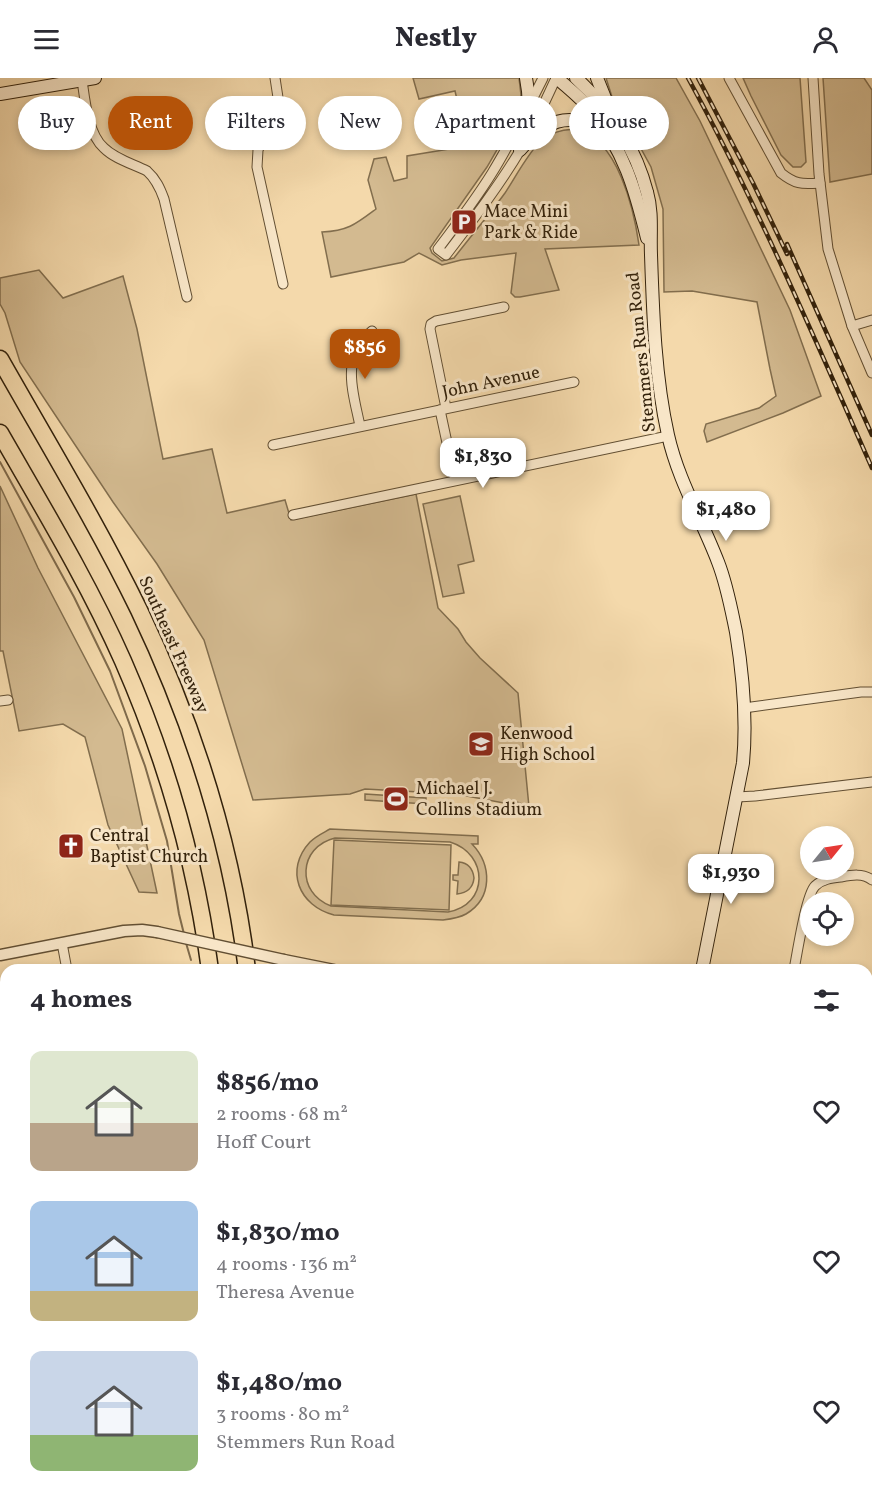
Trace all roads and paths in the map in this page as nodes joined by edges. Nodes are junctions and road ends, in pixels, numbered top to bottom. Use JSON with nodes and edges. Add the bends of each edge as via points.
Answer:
{"nodes":[{"id":1,"x":95,"y":78,"type":"edge"},
{"id":2,"x":275,"y":78,"type":"edge"},
{"id":3,"x":526,"y":78,"type":"edge"},
{"id":4,"x":543,"y":78,"type":"edge"},
{"id":5,"x":556,"y":78,"type":"edge"},
{"id":6,"x":576,"y":78,"type":"edge"},
{"id":7,"x":597,"y":78,"type":"edge"},
{"id":8,"x":729,"y":78,"type":"edge"},
{"id":9,"x":813,"y":78,"type":"edge"},
{"id":10,"x":82,"y":80,"type":"junction"},
{"id":11,"x":0,"y":94,"type":"edge"},
{"id":12,"x":528,"y":96,"type":"edge"},
{"id":13,"x":535,"y":96,"type":"edge"},
{"id":14,"x":548,"y":96,"type":"edge"},
{"id":15,"x":576,"y":96,"type":"edge"},
{"id":16,"x":594,"y":96,"type":"edge"},
{"id":17,"x":602,"y":96,"type":"edge"},
{"id":18,"x":505,"y":150,"type":"edge"},
{"id":19,"x":520,"y":150,"type":"edge"},
{"id":20,"x":620,"y":150,"type":"edge"},
{"id":21,"x":820,"y":183,"type":"junction"},
{"id":22,"x":283,"y":284,"type":"dead end"},
{"id":23,"x":187,"y":297,"type":"dead end"},
{"id":24,"x":504,"y":307,"type":"dead end"},
{"id":25,"x":872,"y":320,"type":"edge"},
{"id":26,"x":852,"y":326,"type":"junction"},
{"id":27,"x":372,"y":331,"type":"dead end"},
{"id":28,"x":0,"y":359,"type":"edge"},
{"id":29,"x":872,"y":373,"type":"edge"},
{"id":30,"x":574,"y":382,"type":"dead end"},
{"id":31,"x":443,"y":409,"type":"junction"},
{"id":32,"x":360,"y":426,"type":"junction"},
{"id":33,"x":0,"y":433,"type":"edge"},
{"id":34,"x":668,"y":436,"type":"junction"},
{"id":35,"x":273,"y":445,"type":"dead end"},
{"id":36,"x":455,"y":480,"type":"junction"},
{"id":37,"x":293,"y":515,"type":"dead end"},
{"id":38,"x":872,"y":692,"type":"edge"},
{"id":39,"x":744,"y":708,"type":"junction"},
{"id":40,"x":872,"y":782,"type":"edge"},
{"id":41,"x":736,"y":797,"type":"junction"},
{"id":42,"x":872,"y":880,"type":"edge"},
{"id":43,"x":62,"y":943,"type":"junction"},
{"id":44,"x":0,"y":955,"type":"edge"},
{"id":45,"x":67,"y":964,"type":"edge"},
{"id":46,"x":208,"y":964,"type":"edge"},
{"id":47,"x":246,"y":964,"type":"edge"},
{"id":48,"x":304,"y":964,"type":"edge"},
{"id":49,"x":703,"y":964,"type":"edge"},
{"id":50,"x":795,"y":964,"type":"edge"}],
"edges":[{"from":1,"to":10,"type":"main road"},
{"from":2,"to":22,"type":"street","via":[[279,104],[258,150],[257,167]]},
{"from":3,"to":12,"type":"main road"},
{"from":4,"to":13,"type":"street"},
{"from":5,"to":14,"type":"street"},
{"from":5,"to":15,"type":"main road","name":"Stemmers Run Road"},
{"from":6,"to":16,"type":"main road","name":"Stemmers Run Road"},
{"from":7,"to":17,"type":"main road"},
{"from":8,"to":21,"type":"street","via":[[781,173],[800,184]]},
{"from":9,"to":21,"type":"street"},
{"from":10,"to":11,"type":"main road"},
{"from":10,"to":23,"type":"street","via":[[98,142],[147,171],[159,186]]},
{"from":18,"to":19,"type":"street","via":[[438,249],[446,255]]},
{"from":20,"to":34,"type":"main road","name":"Stemmers Run Road","via":[[651,253],[658,370]]},
{"from":21,"to":26,"type":"street","via":[[828,249]]},
{"from":24,"to":31,"type":"street","via":[[431,324]]},
{"from":25,"to":26,"type":"street"},
{"from":26,"to":29,"type":"street"},
{"from":27,"to":32,"type":"street","via":[[361,342],[351,367]]},
{"from":28,"to":47,"type":"highway","name":"Southeast Freeway","via":[[116,565],[172,684],[214,807]]},
{"from":30,"to":31,"type":"street","name":"John Avenue"},
{"from":31,"to":32,"type":"street","name":"John Avenue"},
{"from":31,"to":36,"type":"street"},
{"from":32,"to":35,"type":"street","name":"John Avenue"},
{"from":33,"to":46,"type":"highway","via":[[84,583],[138,698],[179,817]]},
{"from":34,"to":36,"type":"street"},
{"from":34,"to":39,"type":"main road","name":"Stemmers Run Road","via":[[726,587],[740,659]]},
{"from":36,"to":37,"type":"street"},
{"from":38,"to":39,"type":"street"},
{"from":39,"to":41,"type":"main road","name":"Stemmers Run Road","via":[[745,745]]},
{"from":40,"to":41,"type":"street"},
{"from":41,"to":49,"type":"main road","name":"Stemmers Run Road"},
{"from":42,"to":50,"type":"street","via":[[858,875],[826,879],[814,886]]},
{"from":43,"to":44,"type":"street"},
{"from":43,"to":45,"type":"street"},
{"from":43,"to":48,"type":"street","bridge":true,"via":[[142,930]]}]}
